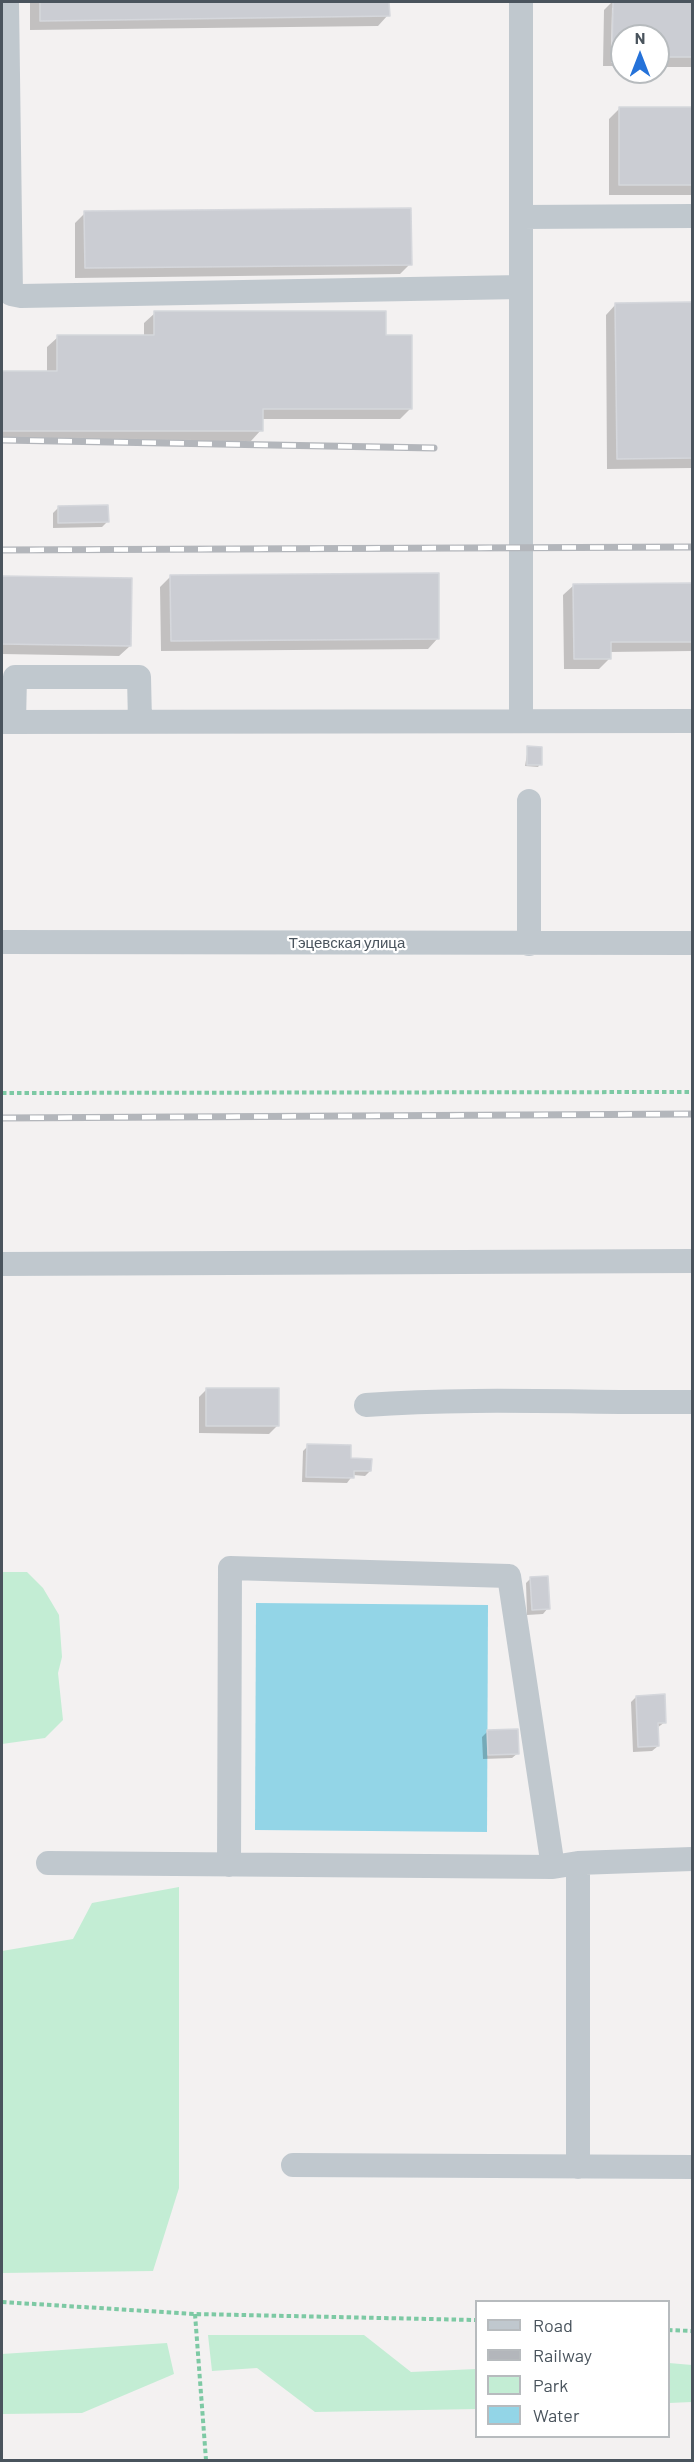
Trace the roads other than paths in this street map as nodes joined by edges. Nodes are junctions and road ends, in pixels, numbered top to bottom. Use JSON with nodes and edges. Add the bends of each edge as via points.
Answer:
{"nodes":[{"id":1,"x":7,"y":2,"type":"edge"},
{"id":2,"x":521,"y":2,"type":"edge"},
{"id":3,"x":693,"y":216,"type":"edge"},
{"id":4,"x":521,"y":217,"type":"junction"},
{"id":5,"x":521,"y":286,"type":"junction"},
{"id":6,"x":521,"y":721,"type":"junction"},
{"id":7,"x":693,"y":721,"type":"edge"},
{"id":8,"x":8,"y":722,"type":"edge"},
{"id":9,"x":140,"y":722,"type":"junction"},
{"id":10,"x":530,"y":801,"type":"dead end"},
{"id":11,"x":2,"y":942,"type":"edge"},
{"id":12,"x":693,"y":943,"type":"edge"},
{"id":13,"x":530,"y":944,"type":"junction"},
{"id":14,"x":693,"y":1261,"type":"edge"},
{"id":15,"x":2,"y":1264,"type":"edge"},
{"id":16,"x":693,"y":1402,"type":"edge"},
{"id":17,"x":366,"y":1405,"type":"dead end"},
{"id":18,"x":693,"y":1859,"type":"edge"},
{"id":19,"x":48,"y":1863,"type":"dead end"},
{"id":20,"x":578,"y":1863,"type":"junction"},
{"id":21,"x":229,"y":1865,"type":"junction"},
{"id":22,"x":553,"y":1867,"type":"junction"},
{"id":23,"x":293,"y":2165,"type":"dead end"},
{"id":24,"x":578,"y":2167,"type":"junction"},
{"id":25,"x":693,"y":2167,"type":"edge"}],
"edges":[{"from":1,"to":5,"type":"street","via":[[11,294]]},
{"from":2,"to":4,"type":"street"},
{"from":3,"to":4,"type":"street"},
{"from":4,"to":5,"type":"street"},
{"from":5,"to":6,"type":"street"},
{"from":6,"to":7,"type":"street"},
{"from":6,"to":9,"type":"street"},
{"from":8,"to":9,"type":"street"},
{"from":8,"to":9,"type":"street","via":[[15,677],[139,677]]},
{"from":10,"to":13,"type":"street"},
{"from":11,"to":13,"type":"street","name":"Тэцевская улица"},
{"from":12,"to":13,"type":"street","name":"Тэцевская улица"},
{"from":14,"to":15,"type":"street"},
{"from":16,"to":17,"type":"street","via":[[417,1401]]},
{"from":18,"to":20,"type":"street"},
{"from":19,"to":21,"type":"street"},
{"from":20,"to":22,"type":"street"},
{"from":20,"to":24,"type":"street"},
{"from":21,"to":22,"type":"street"},
{"from":21,"to":22,"type":"street","via":[[230,1568],[509,1576]]},
{"from":23,"to":24,"type":"street"},
{"from":24,"to":25,"type":"street"}]}
